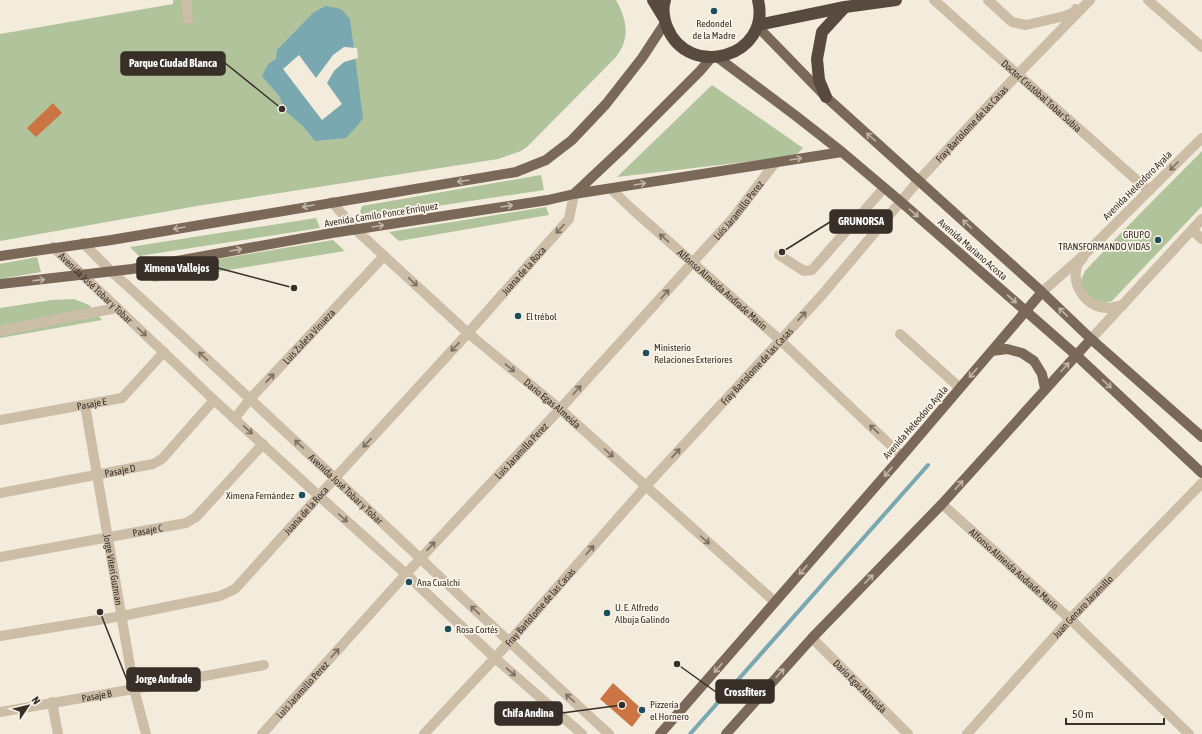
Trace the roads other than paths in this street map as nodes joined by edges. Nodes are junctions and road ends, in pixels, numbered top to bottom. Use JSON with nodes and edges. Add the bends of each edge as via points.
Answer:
{"nodes":[{"id":1,"x":186,"y":0,"type":"edge"},
{"id":2,"x":653,"y":0,"type":"edge"},
{"id":3,"x":665,"y":0,"type":"edge"},
{"id":4,"x":758,"y":0,"type":"edge"},
{"id":5,"x":895,"y":0,"type":"edge"},
{"id":6,"x":934,"y":0,"type":"edge"},
{"id":7,"x":988,"y":0,"type":"edge"},
{"id":8,"x":1082,"y":0,"type":"edge"},
{"id":9,"x":1090,"y":0,"type":"edge"},
{"id":10,"x":1148,"y":0,"type":"edge"},
{"id":11,"x":845,"y":7,"type":"junction"},
{"id":12,"x":188,"y":19,"type":"dead end"},
{"id":13,"x":665,"y":20,"type":"junction"},
{"id":14,"x":758,"y":26,"type":"junction"},
{"id":15,"x":1202,"y":47,"type":"edge"},
{"id":16,"x":714,"y":57,"type":"junction"},
{"id":17,"x":1018,"y":74,"type":"junction"},
{"id":18,"x":826,"y":97,"type":"junction"},
{"id":19,"x":1202,"y":138,"type":"edge"},
{"id":20,"x":842,"y":152,"type":"junction"},
{"id":21,"x":775,"y":163,"type":"junction"},
{"id":22,"x":919,"y":180,"type":"junction"},
{"id":23,"x":884,"y":188,"type":"junction"},
{"id":24,"x":611,"y":189,"type":"junction"},
{"id":25,"x":1149,"y":190,"type":"junction"},
{"id":26,"x":574,"y":194,"type":"junction"},
{"id":27,"x":900,"y":201,"type":"junction"},
{"id":28,"x":332,"y":202,"type":"junction"},
{"id":29,"x":1202,"y":218,"type":"edge"},
{"id":30,"x":356,"y":230,"type":"junction"},
{"id":31,"x":1192,"y":230,"type":"junction"},
{"id":32,"x":1202,"y":239,"type":"edge"},
{"id":33,"x":84,"y":243,"type":"junction"},
{"id":34,"x":53,"y":247,"type":"junction"},
{"id":35,"x":1086,"y":253,"type":"junction"},
{"id":36,"x":779,"y":255,"type":"dead end"},
{"id":37,"x":0,"y":256,"type":"edge"},
{"id":38,"x":384,"y":256,"type":"junction"},
{"id":39,"x":693,"y":263,"type":"junction"},
{"id":40,"x":111,"y":271,"type":"junction"},
{"id":41,"x":81,"y":274,"type":"junction"},
{"id":42,"x":0,"y":284,"type":"edge"},
{"id":43,"x":1042,"y":292,"type":"junction"},
{"id":44,"x":1123,"y":304,"type":"junction"},
{"id":45,"x":117,"y":308,"type":"junction"},
{"id":46,"x":1026,"y":312,"type":"junction"},
{"id":47,"x":0,"y":331,"type":"edge"},
{"id":48,"x":468,"y":333,"type":"junction"},
{"id":49,"x":900,"y":334,"type":"dead end"},
{"id":50,"x":1091,"y":339,"type":"junction"},
{"id":51,"x":780,"y":340,"type":"junction"},
{"id":52,"x":992,"y":351,"type":"junction"},
{"id":53,"x":164,"y":352,"type":"junction"},
{"id":54,"x":1076,"y":355,"type":"junction"},
{"id":55,"x":960,"y":388,"type":"junction"},
{"id":56,"x":1045,"y":389,"type":"junction"},
{"id":57,"x":250,"y":399,"type":"junction"},
{"id":58,"x":214,"y":400,"type":"junction"},
{"id":59,"x":84,"y":405,"type":"junction"},
{"id":60,"x":560,"y":409,"type":"junction"},
{"id":61,"x":235,"y":418,"type":"junction"},
{"id":62,"x":0,"y":420,"type":"edge"},
{"id":63,"x":1202,"y":437,"type":"edge"},
{"id":64,"x":263,"y":444,"type":"junction"},
{"id":65,"x":902,"y":456,"type":"junction"},
{"id":66,"x":1202,"y":473,"type":"edge"},
{"id":67,"x":97,"y":475,"type":"junction"},
{"id":68,"x":335,"y":478,"type":"junction"},
{"id":69,"x":1202,"y":483,"type":"edge"},
{"id":70,"x":646,"y":486,"type":"junction"},
{"id":71,"x":0,"y":493,"type":"edge"},
{"id":72,"x":319,"y":496,"type":"junction"},
{"id":73,"x":942,"y":504,"type":"junction"},
{"id":74,"x":108,"y":538,"type":"junction"},
{"id":75,"x":0,"y":557,"type":"edge"},
{"id":76,"x":421,"y":558,"type":"junction"},
{"id":77,"x":406,"y":574,"type":"junction"},
{"id":78,"x":775,"y":602,"type":"junction"},
{"id":79,"x":122,"y":616,"type":"junction"},
{"id":80,"x":1070,"y":619,"type":"junction"},
{"id":81,"x":0,"y":636,"type":"edge"},
{"id":82,"x":812,"y":638,"type":"junction"},
{"id":83,"x":509,"y":642,"type":"junction"},
{"id":84,"x":495,"y":658,"type":"junction"},
{"id":85,"x":264,"y":665,"type":"dead end"},
{"id":86,"x":134,"y":689,"type":"junction"},
{"id":87,"x":52,"y":702,"type":"junction"},
{"id":88,"x":0,"y":712,"type":"edge"},
{"id":89,"x":58,"y":734,"type":"edge"},
{"id":90,"x":146,"y":734,"type":"edge"},
{"id":91,"x":262,"y":734,"type":"edge"},
{"id":92,"x":424,"y":734,"type":"edge"},
{"id":93,"x":582,"y":734,"type":"edge"},
{"id":94,"x":609,"y":734,"type":"edge"},
{"id":95,"x":660,"y":734,"type":"edge"},
{"id":96,"x":726,"y":734,"type":"edge"},
{"id":97,"x":908,"y":734,"type":"edge"},
{"id":98,"x":967,"y":734,"type":"edge"},
{"id":99,"x":1189,"y":734,"type":"edge"}],
"edges":[{"from":1,"to":12,"type":"street"},
{"from":2,"to":13,"type":"highway"},
{"from":3,"to":13,"type":"highway"},
{"from":4,"to":14,"type":"highway"},
{"from":5,"to":11,"type":"highway"},
{"from":6,"to":17,"type":"street","name":"Doctor Cristóbal Tobar Subia"},
{"from":7,"to":8,"type":"street","via":[[1012,22],[1026,25],[1074,12]]},
{"from":9,"to":17,"type":"street","name":"Fray Bartolome de las Casas"},
{"from":10,"to":15,"type":"street"},
{"from":11,"to":14,"type":"highway"},
{"from":11,"to":18,"type":"highway","via":[[822,32],[817,58],[820,80]]},
{"from":13,"to":16,"type":"highway","via":[[675,41],[682,48],[701,56]]},
{"from":13,"to":28,"type":"main road","name":"Avenida Camilo Ponce Enriquez","one_way":true,"via":[[642,58],[606,104],[572,140],[546,160],[516,172]]},
{"from":14,"to":16,"type":"highway","via":[[739,49],[728,55]]},
{"from":14,"to":18,"type":"main road","name":"Avenida Mariano Acosta"},
{"from":16,"to":20,"type":"main road","name":"Avenida Mariano Acosta"},
{"from":16,"to":26,"type":"main road"},
{"from":17,"to":22,"type":"street","name":"Fray Bartolome de las Casas"},
{"from":17,"to":25,"type":"street","name":"Doctor Cristóbal Tobar Subia"},
{"from":22,"to":18,"type":"main road","name":"Avenida Mariano Acosta","one_way":true},
{"from":19,"to":25,"type":"street","name":"Avenida Heleodoro Ayala","one_way":true},
{"from":21,"to":20,"type":"main road","name":"Avenida Camilo Ponce Enriquez","one_way":true},
{"from":20,"to":23,"type":"main road","name":"Avenida Mariano Acosta"},
{"from":24,"to":21,"type":"main road","name":"Avenida Camilo Ponce Enriquez","one_way":true},
{"from":21,"to":39,"type":"street","name":"Luis Jaramillo Perez","via":[[734,218]]},
{"from":22,"to":27,"type":"street","name":"Fray Bartolome de las Casas"},
{"from":43,"to":22,"type":"main road","name":"Avenida Mariano Acosta","one_way":true},
{"from":23,"to":27,"type":"main road","name":"Avenida Mariano Acosta"},
{"from":23,"to":36,"type":"street","via":[[812,270],[804,271]]},
{"from":24,"to":26,"type":"main road","name":"Avenida Camilo Ponce Enriquez"},
{"from":39,"to":24,"type":"street","name":"Alfonso Almeida Andrade Marin","one_way":true},
{"from":25,"to":35,"type":"street","name":"Avenida Heleodoro Ayala"},
{"from":30,"to":26,"type":"main road","name":"Avenida Camilo Ponce Enriquez","one_way":true},
{"from":26,"to":48,"type":"street","name":"Juana de la Roca","one_way":true,"via":[[569,219]]},
{"from":27,"to":46,"type":"main road","name":"Avenida Mariano Acosta","one_way":true},
{"from":51,"to":27,"type":"street","name":"Fray Bartolome de las Casas","one_way":true,"via":[[822,295]]},
{"from":28,"to":30,"type":"street","name":"Dario Egas Almeida"},
{"from":28,"to":33,"type":"main road","name":"Avenida Camilo Ponce Enriquez","one_way":true},
{"from":29,"to":31,"type":"street"},
{"from":30,"to":38,"type":"street","name":"Dario Egas Almeida"},
{"from":40,"to":30,"type":"main road","name":"Avenida Camilo Ponce Enriquez","one_way":true,"via":[[132,270]]},
{"from":31,"to":32,"type":"street"},
{"from":31,"to":44,"type":"street"},
{"from":33,"to":34,"type":"main road","name":"Avenida Camilo Ponce Enriquez"},
{"from":33,"to":40,"type":"street","name":"Avenida José Tobar y Tobar"},
{"from":34,"to":37,"type":"main road","name":"Avenida Camilo Ponce Enriquez"},
{"from":34,"to":41,"type":"street","name":"Avenida José Tobar y Tobar"},
{"from":35,"to":43,"type":"street","name":"Avenida Heleodoro Ayala"},
{"from":35,"to":44,"type":"street","via":[[1078,266],[1076,281],[1082,295],[1093,305],[1108,308]]},
{"from":38,"to":48,"type":"street","name":"Dario Egas Almeida","one_way":true},
{"from":57,"to":38,"type":"street","name":"Luis Zuleta Vinueza","one_way":true},
{"from":39,"to":51,"type":"street","name":"Alfonso Almeida Andrade Marin"},
{"from":60,"to":39,"type":"street","name":"Luis Jaramillo Perez","one_way":true},
{"from":40,"to":41,"type":"main road","name":"Avenida Camilo Ponce Enriquez"},
{"from":57,"to":40,"type":"street","name":"Avenida José Tobar y Tobar","one_way":true},
{"from":42,"to":41,"type":"main road","name":"Avenida Camilo Ponce Enriquez","one_way":true},
{"from":41,"to":45,"type":"street","name":"Avenida José Tobar y Tobar"},
{"from":43,"to":46,"type":"main road","name":"Avenida Heleodoro Ayala"},
{"from":50,"to":43,"type":"main road","name":"Avenida Mariano Acosta","one_way":true},
{"from":44,"to":50,"type":"street"},
{"from":45,"to":47,"type":"street"},
{"from":45,"to":53,"type":"street","name":"Avenida José Tobar y Tobar","one_way":true},
{"from":46,"to":52,"type":"main road","name":"Avenida Heleodoro Ayala"},
{"from":46,"to":54,"type":"main road","name":"Avenida Mariano Acosta"},
{"from":48,"to":60,"type":"street","name":"Dario Egas Almeida","one_way":true},
{"from":48,"to":68,"type":"street","name":"Juana de la Roca","one_way":true},
{"from":49,"to":55,"type":"street"},
{"from":50,"to":54,"type":"main road"},
{"from":50,"to":63,"type":"main road","name":"Avenida Mariano Acosta"},
{"from":65,"to":51,"type":"street","name":"Alfonso Almeida Andrade Marin","one_way":true},
{"from":70,"to":51,"type":"street","name":"Fray Bartolome de las Casas","one_way":true},
{"from":52,"to":55,"type":"main road","name":"Avenida Heleodoro Ayala","one_way":true},
{"from":52,"to":56,"type":"main road","via":[[1007,349],[1022,353],[1034,361],[1042,374]]},
{"from":53,"to":58,"type":"street","name":"Avenida José Tobar y Tobar"},
{"from":53,"to":59,"type":"street","name":"Pasaje E","via":[[122,398]]},
{"from":56,"to":54,"type":"main road","one_way":true},
{"from":54,"to":66,"type":"main road","name":"Avenida Mariano Acosta","one_way":true},
{"from":55,"to":65,"type":"main road","name":"Avenida Heleodoro Ayala"},
{"from":73,"to":56,"type":"main road","one_way":true},
{"from":57,"to":61,"type":"street","name":"Luis Zuleta Vinueza"},
{"from":68,"to":57,"type":"street","name":"Avenida José Tobar y Tobar","one_way":true},
{"from":58,"to":61,"type":"street","name":"Avenida José Tobar y Tobar"},
{"from":58,"to":67,"type":"street","name":"Pasaje D","via":[[162,459],[153,464]]},
{"from":59,"to":62,"type":"street","name":"Pasaje E"},
{"from":59,"to":67,"type":"street","name":"Jorge Viteri Guzman"},
{"from":60,"to":70,"type":"street","name":"Dario Egas Almeida","one_way":true},
{"from":76,"to":60,"type":"street","name":"Luis Jaramillo Perez","one_way":true},
{"from":61,"to":64,"type":"street","name":"Avenida José Tobar y Tobar","one_way":true},
{"from":64,"to":72,"type":"street","name":"Avenida José Tobar y Tobar"},
{"from":64,"to":74,"type":"street","name":"Pasaje C","via":[[196,517],[186,523]]},
{"from":65,"to":78,"type":"main road","name":"Avenida Heleodoro Ayala","one_way":true},
{"from":67,"to":71,"type":"street","name":"Pasaje D"},
{"from":67,"to":74,"type":"street","name":"Jorge Viteri Guzman"},
{"from":68,"to":72,"type":"street","name":"Juana de la Roca"},
{"from":68,"to":76,"type":"street","name":"Avenida José Tobar y Tobar"},
{"from":69,"to":80,"type":"street","name":"Juan Genaro Jaramillo"},
{"from":70,"to":78,"type":"street","name":"Dario Egas Almeida","one_way":true},
{"from":83,"to":70,"type":"street","name":"Fray Bartolome de las Casas","one_way":true},
{"from":72,"to":77,"type":"street","name":"Avenida José Tobar y Tobar","one_way":true},
{"from":72,"to":79,"type":"street","name":"Juana de la Roca","via":[[235,589],[220,596]]},
{"from":73,"to":80,"type":"street","name":"Alfonso Almeida Andrade Marin"},
{"from":82,"to":73,"type":"main road","one_way":true},
{"from":74,"to":75,"type":"street","name":"Pasaje C"},
{"from":74,"to":79,"type":"street","name":"Jorge Viteri Guzman"},
{"from":76,"to":77,"type":"street","name":"Luis Jaramillo Perez"},
{"from":83,"to":76,"type":"street","name":"Avenida José Tobar y Tobar","one_way":true},
{"from":77,"to":84,"type":"street","name":"Avenida José Tobar y Tobar"},
{"from":91,"to":77,"type":"street","name":"Luis Jaramillo Perez","one_way":true},
{"from":78,"to":95,"type":"main road","name":"Avenida Heleodoro Ayala","one_way":true},
{"from":79,"to":81,"type":"street","name":"Juana de la Roca"},
{"from":79,"to":86,"type":"street","name":"Jorge Viteri Guzman"},
{"from":80,"to":98,"type":"street","name":"Juan Genaro Jaramillo"},
{"from":80,"to":99,"type":"street","name":"Alfonso Almeida Andrade Marin"},
{"from":96,"to":82,"type":"main road","one_way":true},
{"from":82,"to":97,"type":"street","name":"Dario Egas Almeida"},
{"from":83,"to":84,"type":"street","name":"Fray Bartolome de las Casas"},
{"from":94,"to":83,"type":"street","name":"Avenida José Tobar y Tobar","one_way":true},
{"from":84,"to":92,"type":"street","name":"Fray Bartolome de las Casas"},
{"from":84,"to":93,"type":"street","name":"Avenida José Tobar y Tobar","one_way":true},
{"from":85,"to":86,"type":"street","name":"Pasaje B"},
{"from":86,"to":87,"type":"street","name":"Pasaje B"},
{"from":86,"to":90,"type":"street","name":"Jorge Viteri Guzman"},
{"from":87,"to":88,"type":"street","name":"Pasaje B"},
{"from":87,"to":89,"type":"street"}]}
